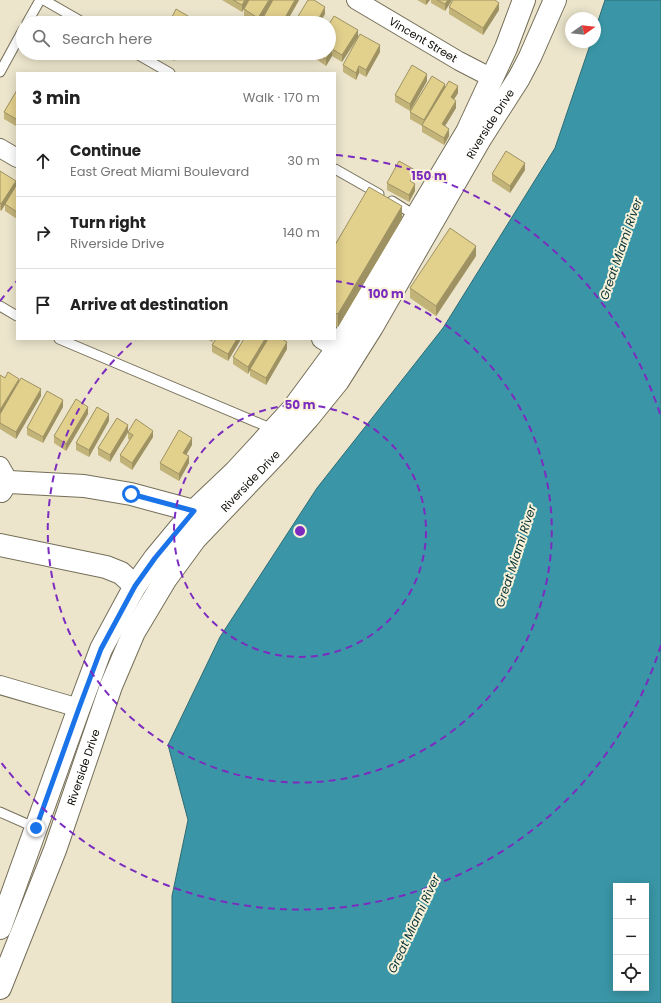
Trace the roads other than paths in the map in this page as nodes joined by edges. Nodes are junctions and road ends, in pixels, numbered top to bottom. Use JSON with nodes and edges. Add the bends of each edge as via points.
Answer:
{"nodes":[{"id":1,"x":40,"y":0,"type":"edge"},
{"id":2,"x":44,"y":0,"type":"edge"},
{"id":3,"x":356,"y":0,"type":"edge"},
{"id":4,"x":524,"y":0,"type":"edge"},
{"id":5,"x":555,"y":0,"type":"edge"},
{"id":6,"x":31,"y":16,"type":"edge"},
{"id":7,"x":72,"y":16,"type":"edge"},
{"id":8,"x":16,"y":43,"type":"edge"},
{"id":9,"x":147,"y":60,"type":"edge"},
{"id":10,"x":0,"y":72,"type":"edge"},
{"id":11,"x":168,"y":72,"type":"edge"},
{"id":12,"x":492,"y":78,"type":"junction"},
{"id":13,"x":0,"y":148,"type":"edge"},
{"id":14,"x":16,"y":157,"type":"edge"},
{"id":15,"x":336,"y":170,"type":"edge"},
{"id":16,"x":416,"y":216,"type":"junction"},
{"id":17,"x":0,"y":306,"type":"edge"},
{"id":18,"x":16,"y":315,"type":"edge"},
{"id":19,"x":336,"y":334,"type":"edge"},
{"id":20,"x":61,"y":340,"type":"edge"},
{"id":21,"x":329,"y":344,"type":"edge"},
{"id":22,"x":275,"y":430,"type":"junction"},
{"id":23,"x":2,"y":482,"type":"edge"},
{"id":24,"x":194,"y":511,"type":"junction"},
{"id":25,"x":0,"y":545,"type":"edge"},
{"id":26,"x":135,"y":586,"type":"junction"},
{"id":27,"x":0,"y":685,"type":"edge"},
{"id":28,"x":79,"y":708,"type":"junction"},
{"id":29,"x":0,"y":812,"type":"edge"},
{"id":30,"x":36,"y":828,"type":"junction"},
{"id":31,"x":0,"y":928,"type":"edge"},
{"id":32,"x":0,"y":988,"type":"edge"}],
"edges":[{"from":1,"to":6,"type":"lane"},
{"from":2,"to":7,"type":"lane"},
{"from":3,"to":12,"type":"street","name":"Vincent Street"},
{"from":4,"to":12,"type":"main road","name":"Riverside Drive"},
{"from":5,"to":32,"type":"main road","name":"Riverside Drive","via":[[530,57],[338,381],[276,454],[196,539],[165,580],[134,632],[111,686],[55,850]]},
{"from":8,"to":10,"type":"lane"},
{"from":9,"to":11,"type":"lane"},
{"from":12,"to":16,"type":"main road","name":"Riverside Drive","via":[[467,132]]},
{"from":13,"to":14,"type":"street"},
{"from":15,"to":16,"type":"lane"},
{"from":16,"to":19,"type":"main road","name":"Riverside Drive"},
{"from":17,"to":18,"type":"lane"},
{"from":20,"to":22,"type":"lane"},
{"from":21,"to":22,"type":"main road","name":"Riverside Drive","via":[[296,406]]},
{"from":22,"to":24,"type":"main road","name":"Riverside Drive"},
{"from":23,"to":24,"type":"main road","via":[[84,486],[131,494]]},
{"from":24,"to":26,"type":"main road","name":"Riverside Drive"},
{"from":25,"to":26,"type":"main road","via":[[106,567],[121,573]]},
{"from":26,"to":28,"type":"main road","name":"Riverside Drive","via":[[101,649]]},
{"from":27,"to":28,"type":"street"},
{"from":28,"to":30,"type":"main road","name":"Riverside Drive"},
{"from":29,"to":30,"type":"lane"},
{"from":30,"to":31,"type":"main road","name":"Riverside Drive"}]}
